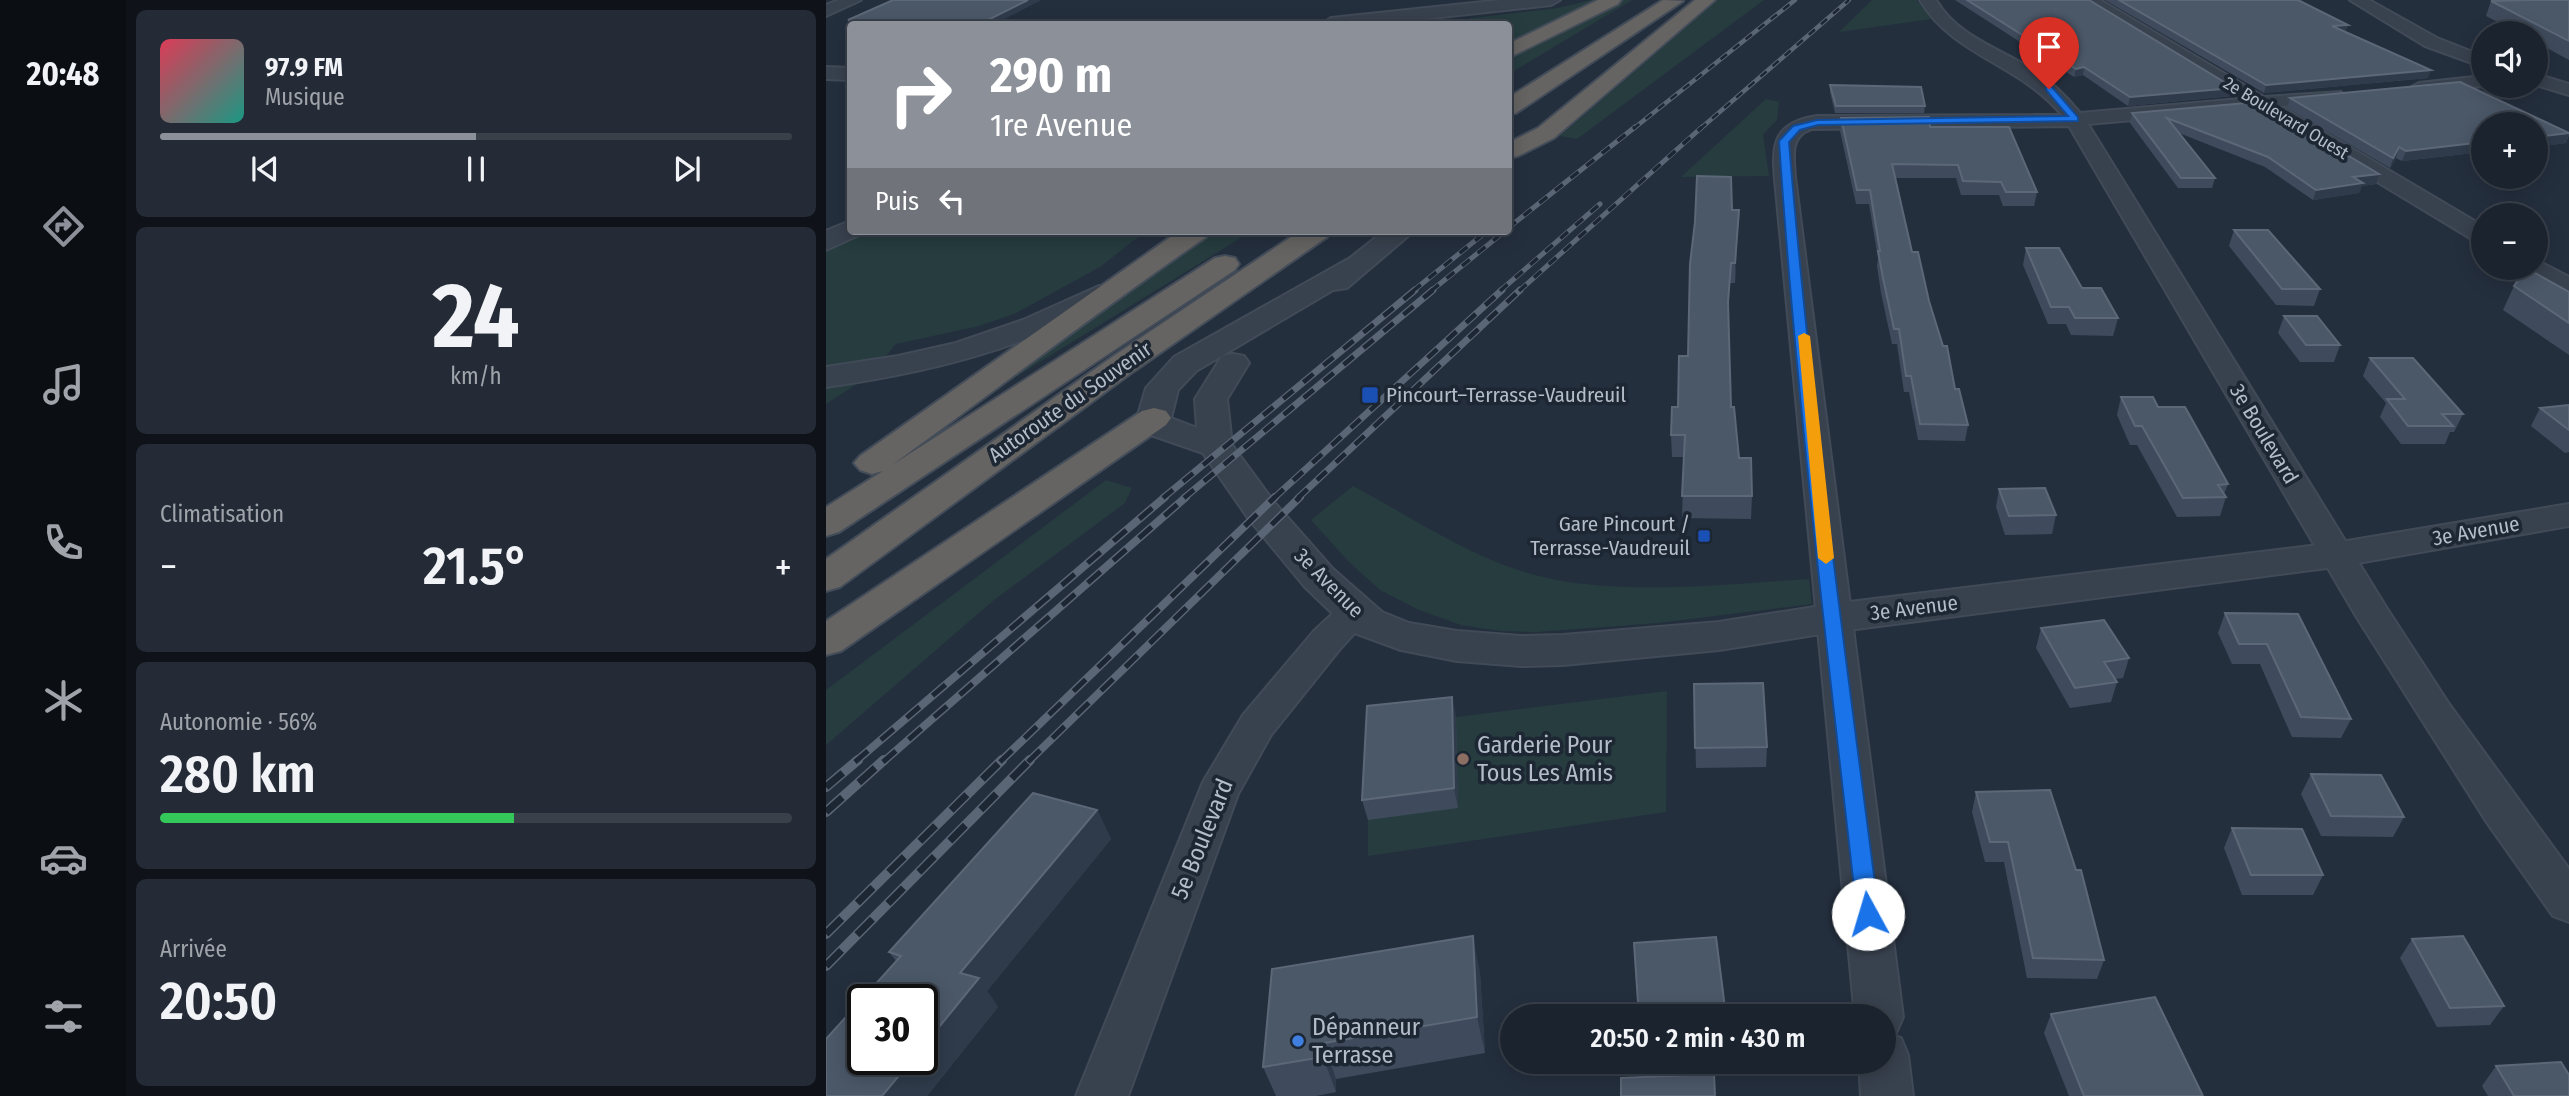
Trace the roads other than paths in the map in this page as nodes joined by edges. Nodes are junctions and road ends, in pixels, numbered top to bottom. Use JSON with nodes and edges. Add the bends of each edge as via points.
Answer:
{"nodes":[{"id":1,"x":853,"y":0,"type":"edge"},
{"id":2,"x":1551,"y":0,"type":"edge"},
{"id":3,"x":1580,"y":0,"type":"edge"},
{"id":4,"x":1612,"y":0,"type":"edge"},
{"id":5,"x":1648,"y":0,"type":"edge"},
{"id":6,"x":1676,"y":0,"type":"edge"},
{"id":7,"x":1706,"y":0,"type":"edge"},
{"id":8,"x":1928,"y":0,"type":"edge"},
{"id":9,"x":2089,"y":0,"type":"edge"},
{"id":10,"x":2358,"y":0,"type":"edge"},
{"id":11,"x":826,"y":11,"type":"edge"},
{"id":12,"x":1358,"y":21,"type":"edge"},
{"id":13,"x":1428,"y":21,"type":"edge"},
{"id":14,"x":1512,"y":50,"type":"edge"},
{"id":15,"x":2471,"y":57,"type":"edge"},
{"id":16,"x":826,"y":61,"type":"edge"},
{"id":17,"x":847,"y":62,"type":"edge"},
{"id":18,"x":826,"y":73,"type":"edge"},
{"id":19,"x":847,"y":74,"type":"edge"},
{"id":20,"x":2569,"y":78,"type":"edge"},
{"id":21,"x":2548,"y":79,"type":"edge"},
{"id":22,"x":2471,"y":82,"type":"edge"},
{"id":23,"x":2548,"y":83,"type":"edge"},
{"id":24,"x":1512,"y":85,"type":"edge"},
{"id":25,"x":2404,"y":89,"type":"edge"},
{"id":26,"x":2569,"y":90,"type":"edge"},
{"id":27,"x":2351,"y":94,"type":"edge"},
{"id":28,"x":2262,"y":103,"type":"junction"},
{"id":29,"x":1512,"y":105,"type":"edge"},
{"id":30,"x":2075,"y":119,"type":"junction"},
{"id":31,"x":1512,"y":150,"type":"edge"},
{"id":32,"x":847,"y":214,"type":"edge"},
{"id":33,"x":826,"y":224,"type":"edge"},
{"id":34,"x":2471,"y":229,"type":"edge"},
{"id":35,"x":847,"y":231,"type":"edge"},
{"id":36,"x":1191,"y":235,"type":"edge"},
{"id":37,"x":1271,"y":235,"type":"edge"},
{"id":38,"x":1312,"y":235,"type":"edge"},
{"id":39,"x":1396,"y":235,"type":"edge"},
{"id":40,"x":826,"y":242,"type":"edge"},
{"id":41,"x":1355,"y":265,"type":"junction"},
{"id":42,"x":2548,"y":274,"type":"edge"},
{"id":43,"x":1116,"y":286,"type":"junction"},
{"id":44,"x":2569,"y":287,"type":"edge"},
{"id":45,"x":1233,"y":363,"type":"junction"},
{"id":46,"x":826,"y":377,"type":"edge"},
{"id":47,"x":1154,"y":418,"type":"junction"},
{"id":48,"x":1215,"y":446,"type":"junction"},
{"id":49,"x":826,"y":498,"type":"edge"},
{"id":50,"x":2569,"y":515,"type":"edge"},
{"id":51,"x":826,"y":524,"type":"edge"},
{"id":52,"x":2335,"y":555,"type":"junction"},
{"id":53,"x":826,"y":578,"type":"edge"},
{"id":54,"x":1355,"y":613,"type":"junction"},
{"id":55,"x":1833,"y":618,"type":"junction"},
{"id":56,"x":826,"y":641,"type":"edge"},
{"id":57,"x":2569,"y":903,"type":"edge"},
{"id":58,"x":1878,"y":1004,"type":"edge"},
{"id":59,"x":1885,"y":1074,"type":"edge"},
{"id":60,"x":1102,"y":1096,"type":"edge"},
{"id":61,"x":1887,"y":1096,"type":"edge"}],
"edges":[{"from":1,"to":11,"type":"street"},
{"from":2,"to":12,"type":"street"},
{"from":3,"to":13,"type":"street"},
{"from":4,"to":14,"type":"highway"},
{"from":5,"to":24,"type":"highway"},
{"from":6,"to":29,"type":"highway"},
{"from":7,"to":31,"type":"highway","via":[[1546,134]]},
{"from":8,"to":30,"type":"street","name":"3e Boulevard","via":[[1956,32],[2040,82]]},
{"from":9,"to":28,"type":"street","name":"2e Boulevard Ouest"},
{"from":10,"to":15,"type":"street","via":[[2418,35]]},
{"from":16,"to":17,"type":"street"},
{"from":18,"to":19,"type":"street"},
{"from":20,"to":21,"type":"street"},
{"from":22,"to":25,"type":"street"},
{"from":23,"to":26,"type":"street"},
{"from":27,"to":28,"type":"street"},
{"from":28,"to":30,"type":"street"},
{"from":28,"to":34,"type":"street","name":"2e Boulevard Ouest"},
{"from":30,"to":52,"type":"street","name":"3e Boulevard"},
{"from":30,"to":55,"type":"street","via":[[1825,122],[1803,125],[1787,136],[1784,149]]},
{"from":32,"to":33,"type":"street"},
{"from":35,"to":40,"type":"street"},
{"from":36,"to":43,"type":"highway"},
{"from":37,"to":51,"type":"highway","name":"Autoroute du Souvenir"},
{"from":38,"to":53,"type":"highway","name":"Autoroute du Souvenir"},
{"from":39,"to":41,"type":"street"},
{"from":41,"to":45,"type":"street","via":[[1300,318]]},
{"from":41,"to":47,"type":"street","via":[[1185,364],[1163,388]]},
{"from":42,"to":44,"type":"street"},
{"from":43,"to":46,"type":"street","via":[[1048,322],[982,347]]},
{"from":43,"to":49,"type":"highway"},
{"from":45,"to":47,"type":"street"},
{"from":45,"to":48,"type":"street","via":[[1211,399]]},
{"from":47,"to":48,"type":"street","via":[[1160,427]]},
{"from":47,"to":56,"type":"highway"},
{"from":48,"to":54,"type":"street","name":"3e Avenue","via":[[1261,510]]},
{"from":50,"to":52,"type":"street","name":"3e Avenue"},
{"from":52,"to":55,"type":"street","name":"3e Avenue"},
{"from":52,"to":57,"type":"street","name":"3e Boulevard","via":[[2440,724]]},
{"from":54,"to":55,"type":"street","name":"3e Avenue","via":[[1379,629],[1401,636],[1521,651],[1628,646]]},
{"from":54,"to":60,"type":"street","name":"5e Boulevard","via":[[1257,725],[1228,775]]},
{"from":55,"to":58,"type":"street"},
{"from":59,"to":61,"type":"street"}]}
